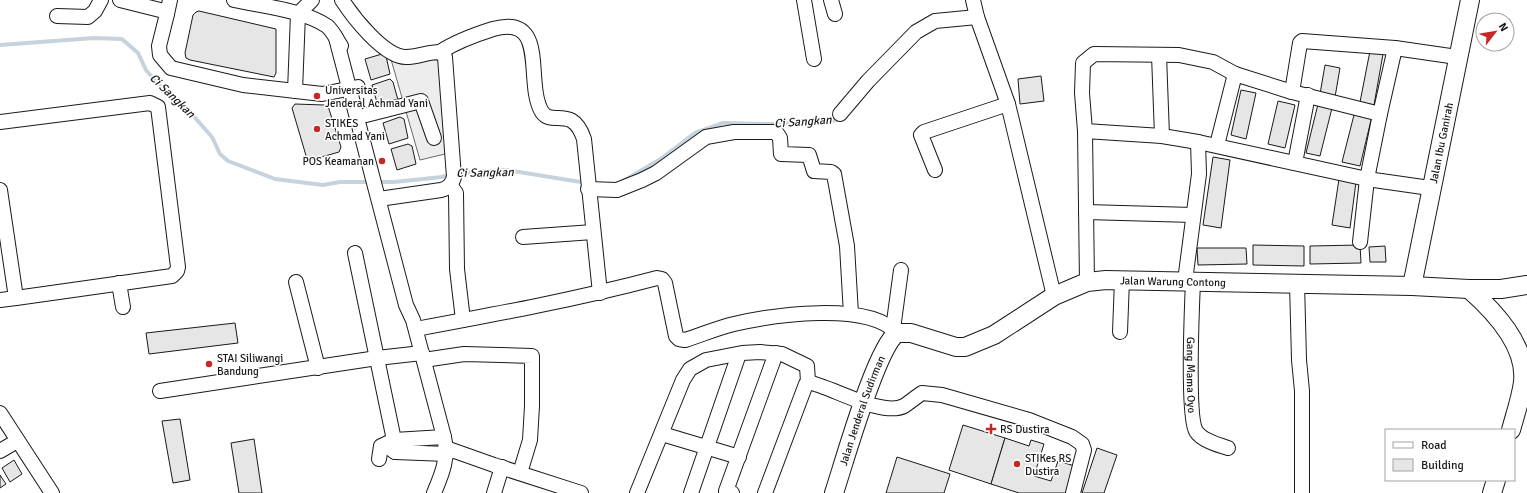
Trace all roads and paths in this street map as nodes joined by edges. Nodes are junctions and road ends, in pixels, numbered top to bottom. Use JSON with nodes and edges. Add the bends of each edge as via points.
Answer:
{"nodes":[{"id":1,"x":101,"y":0,"type":"edge"},
{"id":2,"x":120,"y":0,"type":"edge"},
{"id":3,"x":170,"y":0,"type":"edge"},
{"id":4,"x":234,"y":0,"type":"edge"},
{"id":5,"x":312,"y":0,"type":"edge"},
{"id":6,"x":342,"y":0,"type":"edge"},
{"id":7,"x":804,"y":0,"type":"edge"},
{"id":8,"x":973,"y":0,"type":"edge"},
{"id":9,"x":1470,"y":0,"type":"edge"},
{"id":10,"x":167,"y":14,"type":"junction"},
{"id":11,"x":298,"y":14,"type":"junction"},
{"id":12,"x":57,"y":16,"type":"dead end"},
{"id":13,"x":977,"y":17,"type":"junction"},
{"id":14,"x":1395,"y":48,"type":"junction"},
{"id":15,"x":440,"y":52,"type":"junction"},
{"id":16,"x":1159,"y":55,"type":"junction"},
{"id":17,"x":1457,"y":57,"type":"junction"},
{"id":18,"x":814,"y":59,"type":"dead end"},
{"id":19,"x":1235,"y":74,"type":"junction"},
{"id":20,"x":354,"y":88,"type":"junction"},
{"id":21,"x":295,"y":91,"type":"junction"},
{"id":22,"x":1292,"y":92,"type":"junction"},
{"id":23,"x":1308,"y":95,"type":"junction"},
{"id":24,"x":1008,"y":104,"type":"junction"},
{"id":25,"x":840,"y":114,"type":"dead end"},
{"id":26,"x":1380,"y":114,"type":"junction"},
{"id":27,"x":366,"y":115,"type":"junction"},
{"id":28,"x":0,"y":122,"type":"edge"},
{"id":29,"x":1085,"y":131,"type":"junction"},
{"id":30,"x":1162,"y":136,"type":"junction"},
{"id":31,"x":434,"y":138,"type":"dead end"},
{"id":32,"x":1198,"y":142,"type":"junction"},
{"id":33,"x":1217,"y":145,"type":"junction"},
{"id":34,"x":1295,"y":163,"type":"junction"},
{"id":35,"x":935,"y":170,"type":"dead end"},
{"id":36,"x":377,"y":175,"type":"junction"},
{"id":37,"x":453,"y":178,"type":"junction"},
{"id":38,"x":1367,"y":179,"type":"junction"},
{"id":39,"x":588,"y":184,"type":"junction"},
{"id":40,"x":1430,"y":188,"type":"junction"},
{"id":41,"x":0,"y":190,"type":"edge"},
{"id":42,"x":382,"y":196,"type":"junction"},
{"id":43,"x":1086,"y":212,"type":"junction"},
{"id":44,"x":1193,"y":215,"type":"junction"},
{"id":45,"x":593,"y":232,"type":"junction"},
{"id":46,"x":524,"y":237,"type":"dead end"},
{"id":47,"x":1360,"y":242,"type":"dead end"},
{"id":48,"x":355,"y":253,"type":"dead end"},
{"id":49,"x":902,"y":270,"type":"dead end"},
{"id":50,"x":1122,"y":280,"type":"junction"},
{"id":51,"x":1189,"y":281,"type":"junction"},
{"id":52,"x":296,"y":282,"type":"dead end"},
{"id":53,"x":1087,"y":282,"type":"junction"},
{"id":54,"x":119,"y":283,"type":"junction"},
{"id":55,"x":1298,"y":283,"type":"junction"},
{"id":56,"x":1527,"y":285,"type":"edge"},
{"id":57,"x":1412,"y":286,"type":"junction"},
{"id":58,"x":1469,"y":289,"type":"junction"},
{"id":59,"x":600,"y":293,"type":"junction"},
{"id":60,"x":1054,"y":296,"type":"junction"},
{"id":61,"x":16,"y":298,"type":"junction"},
{"id":62,"x":0,"y":300,"type":"edge"},
{"id":63,"x":123,"y":307,"type":"dead end"},
{"id":64,"x":851,"y":314,"type":"junction"},
{"id":65,"x":463,"y":320,"type":"junction"},
{"id":66,"x":415,"y":324,"type":"junction"},
{"id":67,"x":895,"y":331,"type":"junction"},
{"id":68,"x":1120,"y":332,"type":"dead end"},
{"id":69,"x":776,"y":353,"type":"junction"},
{"id":70,"x":1523,"y":353,"type":"edge"},
{"id":71,"x":739,"y":354,"type":"junction"},
{"id":72,"x":423,"y":357,"type":"junction"},
{"id":73,"x":377,"y":358,"type":"junction"},
{"id":74,"x":318,"y":368,"type":"junction"},
{"id":75,"x":808,"y":382,"type":"junction"},
{"id":76,"x":160,"y":391,"type":"dead end"},
{"id":77,"x":863,"y":403,"type":"junction"},
{"id":78,"x":2,"y":421,"type":"edge"},
{"id":79,"x":1511,"y":429,"type":"edge"},
{"id":80,"x":662,"y":434,"type":"junction"},
{"id":81,"x":17,"y":441,"type":"junction"},
{"id":82,"x":391,"y":445,"type":"junction"},
{"id":83,"x":446,"y":446,"type":"junction"},
{"id":84,"x":706,"y":448,"type":"junction"},
{"id":85,"x":1228,"y":448,"type":"dead end"},
{"id":86,"x":0,"y":451,"type":"edge"},
{"id":87,"x":739,"y":458,"type":"junction"},
{"id":88,"x":379,"y":459,"type":"dead end"},
{"id":89,"x":502,"y":467,"type":"junction"},
{"id":90,"x":520,"y":473,"type":"junction"},
{"id":91,"x":1496,"y":481,"type":"edge"},
{"id":92,"x":692,"y":491,"type":"edge"},
{"id":93,"x":52,"y":493,"type":"edge"},
{"id":94,"x":434,"y":493,"type":"edge"},
{"id":95,"x":494,"y":493,"type":"edge"},
{"id":96,"x":581,"y":493,"type":"edge"},
{"id":97,"x":637,"y":493,"type":"edge"},
{"id":98,"x":732,"y":493,"type":"edge"},
{"id":99,"x":765,"y":493,"type":"edge"},
{"id":100,"x":834,"y":493,"type":"edge"},
{"id":101,"x":1073,"y":493,"type":"edge"},
{"id":102,"x":1302,"y":493,"type":"edge"},
{"id":103,"x":1492,"y":493,"type":"edge"}],
"edges":[{"from":1,"to":12,"type":"street","via":[[88,17]]},
{"from":2,"to":10,"type":"street","via":[[164,11]]},
{"from":3,"to":10,"type":"street"},
{"from":4,"to":11,"type":"street"},
{"from":5,"to":11,"type":"street"},
{"from":6,"to":15,"type":"street","via":[[379,44],[391,52],[404,57]]},
{"from":7,"to":18,"type":"street"},
{"from":8,"to":13,"type":"street"},
{"from":9,"to":17,"type":"main road","name":"Jalan Ibu Ganirah"},
{"from":10,"to":21,"type":"street","via":[[159,46],[160,55],[171,68],[242,85]]},
{"from":11,"to":20,"type":"street","via":[[328,27],[350,59]]},
{"from":11,"to":21,"type":"street"},
{"from":13,"to":24,"type":"street"},
{"from":13,"to":25,"type":"street","via":[[935,21],[916,32]]},
{"from":14,"to":17,"type":"street"},
{"from":14,"to":22,"type":"street","via":[[1302,41]]},
{"from":14,"to":26,"type":"street"},
{"from":15,"to":37,"type":"street","via":[[445,57]]},
{"from":15,"to":39,"type":"street","via":[[468,37],[499,28],[513,26],[526,33],[532,49],[533,76],[540,108],[548,117],[574,120],[580,127],[584,139]]},
{"from":16,"to":19,"type":"street","via":[[1197,58],[1213,62]]},
{"from":16,"to":29,"type":"street","via":[[1094,54],[1087,58],[1083,63],[1082,93]]},
{"from":16,"to":30,"type":"street"},
{"from":17,"to":40,"type":"main road","name":"Jalan Ibu Ganirah"},
{"from":19,"to":22,"type":"street"},
{"from":19,"to":33,"type":"street"},
{"from":20,"to":21,"type":"street","via":[[322,94]]},
{"from":20,"to":27,"type":"street"},
{"from":20,"to":36,"type":"street"},
{"from":22,"to":23,"type":"street"},
{"from":23,"to":26,"type":"street"},
{"from":23,"to":34,"type":"street"},
{"from":24,"to":35,"type":"street","via":[[924,132],[922,135]]},
{"from":24,"to":60,"type":"street"},
{"from":26,"to":38,"type":"street"},
{"from":27,"to":31,"type":"street","via":[[422,101]]},
{"from":27,"to":36,"type":"street"},
{"from":28,"to":54,"type":"street","via":[[150,103],[158,107],[177,271],[172,276]]},
{"from":29,"to":30,"type":"street"},
{"from":29,"to":43,"type":"street"},
{"from":30,"to":32,"type":"street"},
{"from":32,"to":33,"type":"street"},
{"from":32,"to":44,"type":"street","name":"Gang Mama Oyo","via":[[1199,174]]},
{"from":33,"to":34,"type":"street"},
{"from":34,"to":38,"type":"street"},
{"from":36,"to":42,"type":"street"},
{"from":37,"to":42,"type":"street","via":[[441,190]]},
{"from":37,"to":65,"type":"street","via":[[456,193],[457,269]]},
{"from":38,"to":40,"type":"street"},
{"from":38,"to":47,"type":"street"},
{"from":39,"to":45,"type":"street"},
{"from":39,"to":64,"type":"street","via":[[618,190],[656,173],[706,137],[734,132],[776,132],[780,138],[781,154],[809,154],[814,171],[834,174],[847,246]]},
{"from":40,"to":57,"type":"main road","name":"Jalan Ibu Ganirah"},
{"from":41,"to":61,"type":"street"},
{"from":42,"to":66,"type":"street","via":[[397,254],[406,305]]},
{"from":43,"to":44,"type":"street"},
{"from":43,"to":53,"type":"street"},
{"from":44,"to":51,"type":"street","name":"Gang Mama Oyo"},
{"from":45,"to":46,"type":"street"},
{"from":45,"to":59,"type":"street"},
{"from":48,"to":73,"type":"street"},
{"from":49,"to":67,"type":"street"},
{"from":50,"to":51,"type":"main road","name":"Jalan Warung Contong"},
{"from":50,"to":53,"type":"main road","name":"Jalan Warung Contong"},
{"from":50,"to":68,"type":"street"},
{"from":51,"to":55,"type":"main road","name":"Jalan Warung Contong"},
{"from":51,"to":85,"type":"street","name":"Gang Mama Oyo","via":[[1194,426],[1198,434]]},
{"from":52,"to":74,"type":"street"},
{"from":53,"to":60,"type":"main road","name":"Jalan Warung Contong"},
{"from":54,"to":61,"type":"street"},
{"from":54,"to":63,"type":"street"},
{"from":55,"to":57,"type":"main road","name":"Jalan Warung Contong"},
{"from":55,"to":102,"type":"street"},
{"from":56,"to":58,"type":"main road","name":"Jalan Warung Contong","via":[[1501,289]]},
{"from":57,"to":58,"type":"main road","name":"Jalan Warung Contong"},
{"from":58,"to":70,"type":"main road","via":[[1497,317]]},
{"from":59,"to":64,"type":"street","via":[[662,279],[676,336],[685,340],[733,324],[764,318],[827,312]]},
{"from":59,"to":65,"type":"street"},
{"from":60,"to":67,"type":"main road","name":"Jalan Warung Contong","via":[[989,337],[965,347],[956,347]]},
{"from":61,"to":62,"type":"street"},
{"from":64,"to":67,"type":"street","via":[[880,322]]},
{"from":65,"to":66,"type":"street"},
{"from":66,"to":72,"type":"street"},
{"from":67,"to":77,"type":"main road","name":"Jalan Jenderal Sudirman","via":[[887,343]]},
{"from":69,"to":71,"type":"street"},
{"from":69,"to":75,"type":"street","via":[[807,366]]},
{"from":69,"to":87,"type":"street"},
{"from":70,"to":79,"type":"main road","via":[[1523,382]]},
{"from":71,"to":80,"type":"street","via":[[706,360],[687,371]]},
{"from":71,"to":84,"type":"street"},
{"from":72,"to":73,"type":"street"},
{"from":72,"to":83,"type":"street"},
{"from":72,"to":90,"type":"street","via":[[464,354],[532,357],[530,440]]},
{"from":73,"to":74,"type":"street"},
{"from":73,"to":82,"type":"street"},
{"from":74,"to":76,"type":"street"},
{"from":75,"to":77,"type":"street"},
{"from":75,"to":99,"type":"street"},
{"from":77,"to":100,"type":"main road","name":"Jalan Jenderal Sudirman"},
{"from":77,"to":101,"type":"street","via":[[894,408],[903,406],[922,393],[931,393],[1029,420],[1072,437],[1079,441],[1084,450]]},
{"from":78,"to":81,"type":"street"},
{"from":80,"to":84,"type":"street"},
{"from":80,"to":97,"type":"street"},
{"from":81,"to":86,"type":"street"},
{"from":81,"to":93,"type":"street"},
{"from":82,"to":83,"type":"street"},
{"from":82,"to":88,"type":"street","via":[[380,449]]},
{"from":83,"to":89,"type":"street"},
{"from":83,"to":94,"type":"street","via":[[442,472]]},
{"from":84,"to":87,"type":"street"},
{"from":84,"to":92,"type":"street"},
{"from":87,"to":98,"type":"street","via":[[726,491]]},
{"from":89,"to":90,"type":"street"},
{"from":89,"to":95,"type":"street"},
{"from":90,"to":96,"type":"street"},
{"from":91,"to":103,"type":"main road"}]}
